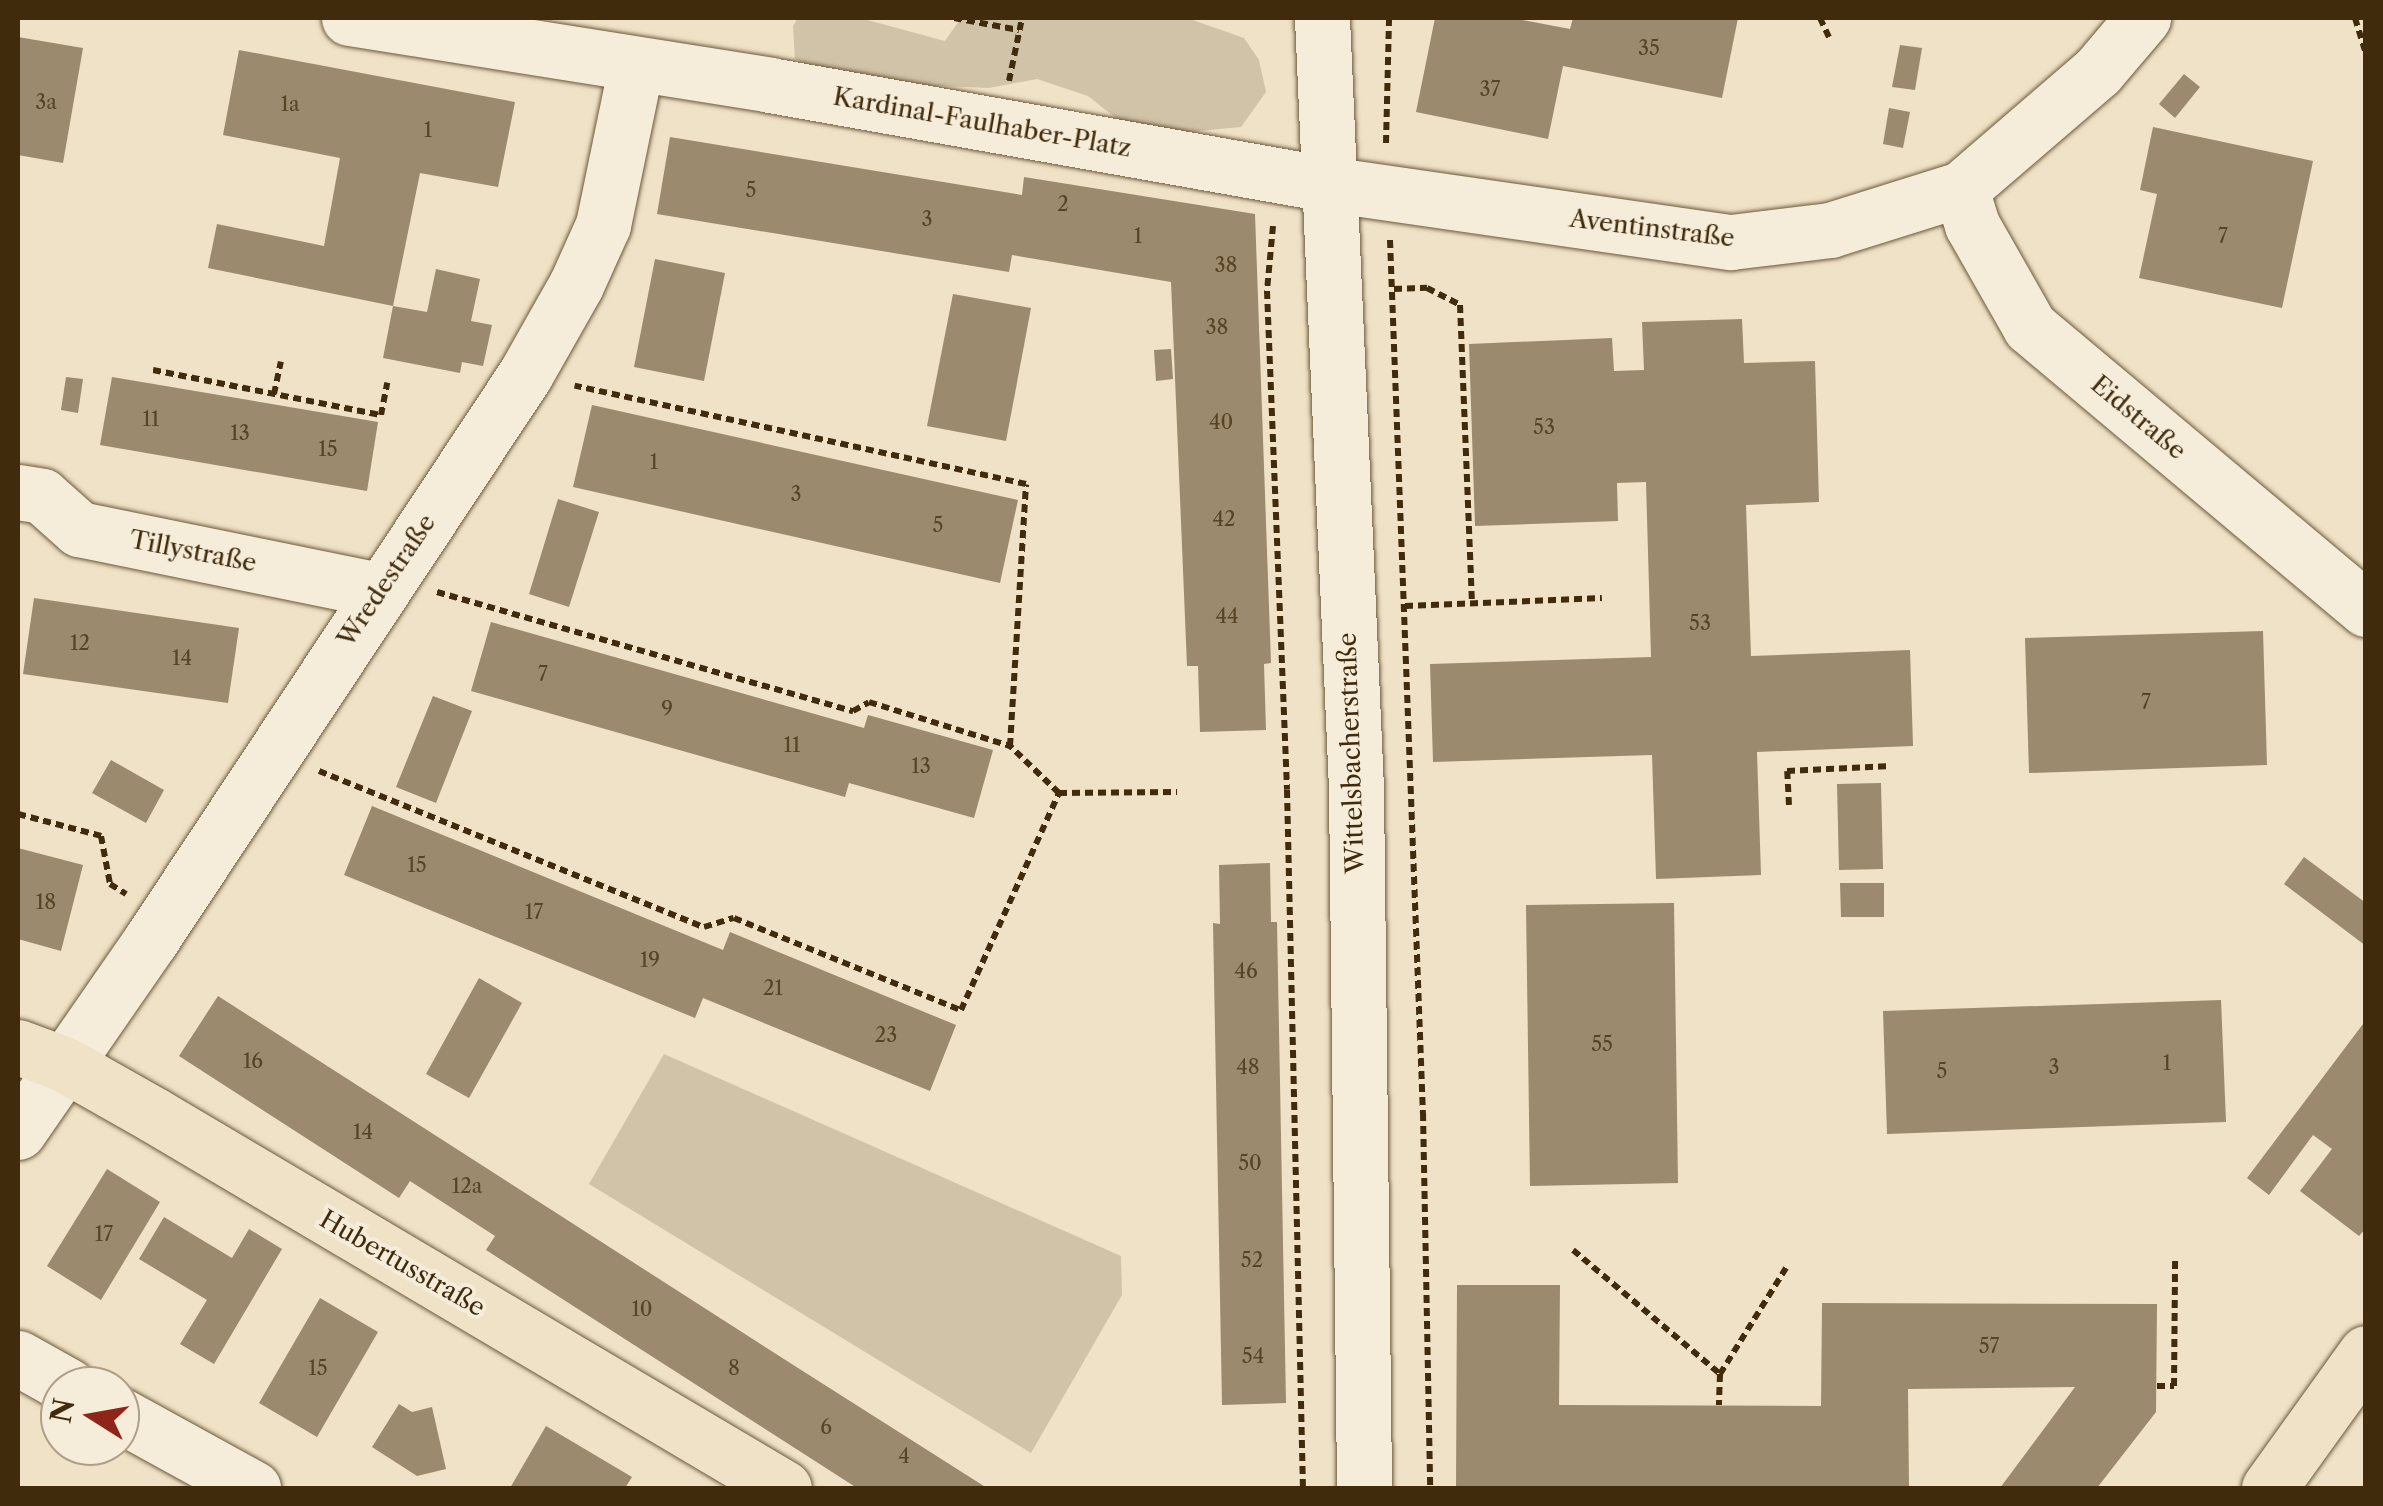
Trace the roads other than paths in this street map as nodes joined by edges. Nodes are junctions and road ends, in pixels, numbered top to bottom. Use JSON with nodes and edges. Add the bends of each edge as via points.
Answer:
{"nodes":[{"id":1,"x":349,"y":18,"type":"edge"},
{"id":2,"x":1322,"y":18,"type":"edge"},
{"id":3,"x":2143,"y":18,"type":"edge"},
{"id":4,"x":636,"y":65,"type":"junction"},
{"id":5,"x":1302,"y":180,"type":"junction"},
{"id":6,"x":1961,"y":189,"type":"junction"},
{"id":7,"x":18,"y":492,"type":"edge"},
{"id":8,"x":384,"y":584,"type":"junction"},
{"id":9,"x":2366,"y":608,"type":"edge"},
{"id":10,"x":41,"y":1056,"type":"edge"},
{"id":11,"x":18,"y":1132,"type":"edge"},
{"id":12,"x":2366,"y":1353,"type":"edge"},
{"id":13,"x":18,"y":1358,"type":"edge"},
{"id":14,"x":40,"y":1370,"type":"edge"},
{"id":15,"x":140,"y":1426,"type":"edge"},
{"id":16,"x":253,"y":1488,"type":"edge"},
{"id":17,"x":784,"y":1488,"type":"edge"},
{"id":18,"x":1364,"y":1488,"type":"edge"},
{"id":19,"x":2269,"y":1488,"type":"edge"}],
"edges":[{"from":1,"to":4,"type":"street","name":"Kardinal-Faulhaber-Platz"},
{"from":2,"to":5,"type":"street","name":"Wittelsbacherstraße"},
{"from":3,"to":6,"type":"street","name":"Aventinstraße","via":[[2098,71]]},
{"from":4,"to":5,"type":"street","name":"Kardinal-Faulhaber-Platz"},
{"from":4,"to":8,"type":"street","name":"Wredestraße","via":[[603,225],[576,286],[525,375]]},
{"from":5,"to":6,"type":"street","name":"Aventinstraße","via":[[1731,242],[1830,230]]},
{"from":5,"to":18,"type":"street","name":"Wittelsbacherstraße","via":[[1356,789]]},
{"from":6,"to":9,"type":"street","name":"Eidstraße","via":[[1972,225],[2030,327]]},
{"from":7,"to":8,"type":"street","name":"Tillystraße","via":[[42,496],[79,528]]},
{"from":8,"to":10,"type":"street","name":"Wredestraße","via":[[166,918]]},
{"from":10,"to":11,"type":"street","name":"Wredestraße"},
{"from":10,"to":17,"type":"main road","name":"Hubertusstraße"},
{"from":12,"to":19,"type":"main road"},
{"from":13,"to":14,"type":"street"},
{"from":15,"to":16,"type":"street"}]}
